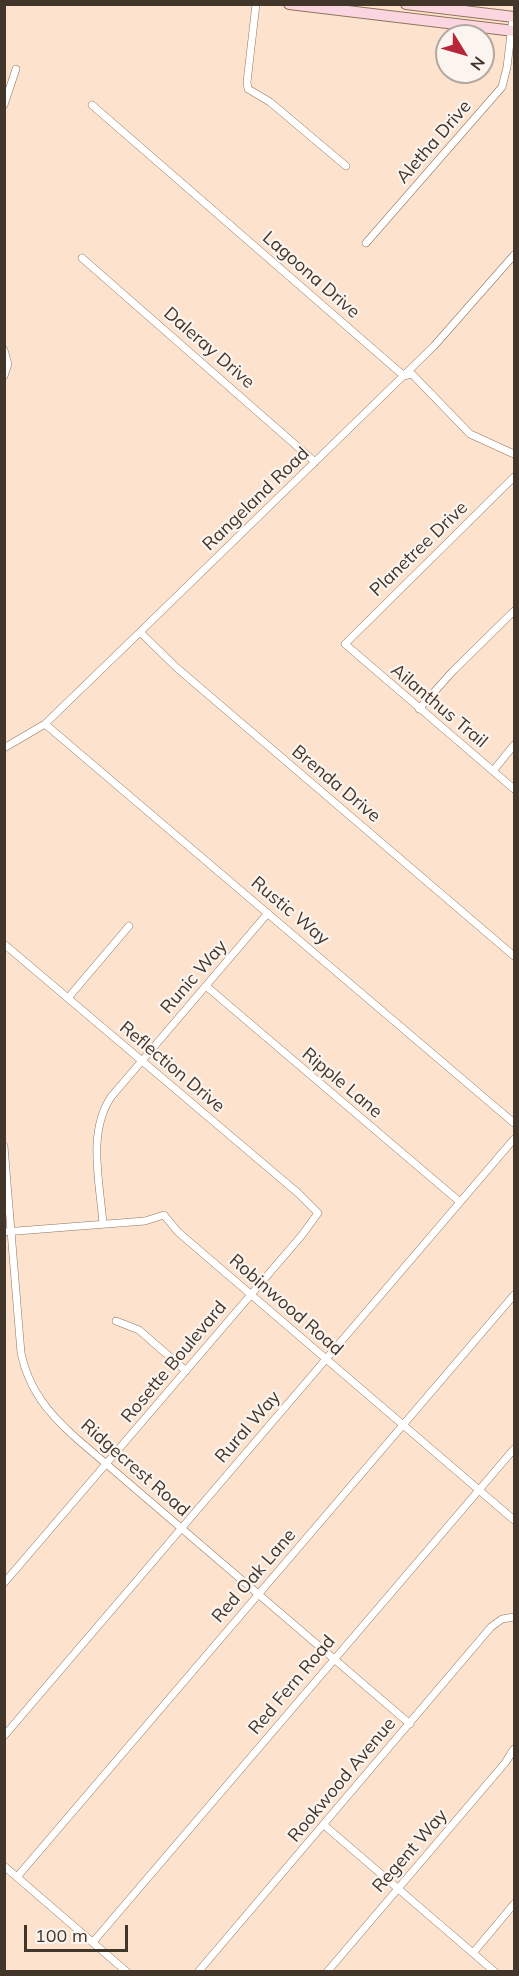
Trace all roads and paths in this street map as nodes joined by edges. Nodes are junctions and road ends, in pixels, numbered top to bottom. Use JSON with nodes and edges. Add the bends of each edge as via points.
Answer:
{"nodes":[{"id":1,"x":256,"y":4,"type":"edge"},
{"id":2,"x":289,"y":4,"type":"edge"},
{"id":3,"x":406,"y":4,"type":"edge"},
{"id":4,"x":428,"y":6,"type":"edge"},
{"id":5,"x":514,"y":17,"type":"edge"},
{"id":6,"x":426,"y":21,"type":"junction"},
{"id":7,"x":513,"y":31,"type":"edge"},
{"id":8,"x":16,"y":69,"type":"dead end"},
{"id":9,"x":4,"y":105,"type":"edge"},
{"id":10,"x":92,"y":105,"type":"dead end"},
{"id":11,"x":346,"y":166,"type":"dead end"},
{"id":12,"x":366,"y":243,"type":"dead end"},
{"id":13,"x":514,"y":255,"type":"edge"},
{"id":14,"x":82,"y":258,"type":"dead end"},
{"id":15,"x":4,"y":350,"type":"edge"},
{"id":16,"x":4,"y":376,"type":"edge"},
{"id":17,"x":404,"y":376,"type":"junction"},
{"id":18,"x":514,"y":454,"type":"edge"},
{"id":19,"x":315,"y":462,"type":"junction"},
{"id":20,"x":514,"y":477,"type":"edge"},
{"id":21,"x":514,"y":611,"type":"edge"},
{"id":22,"x":140,"y":632,"type":"junction"},
{"id":23,"x":345,"y":644,"type":"joint"},
{"id":24,"x":419,"y":709,"type":"junction"},
{"id":25,"x":45,"y":724,"type":"junction"},
{"id":26,"x":514,"y":745,"type":"edge"},
{"id":27,"x":4,"y":748,"type":"edge"},
{"id":28,"x":493,"y":771,"type":"junction"},
{"id":29,"x":514,"y":789,"type":"edge"},
{"id":30,"x":268,"y":913,"type":"junction"},
{"id":31,"x":129,"y":926,"type":"dead end"},
{"id":32,"x":4,"y":944,"type":"edge"},
{"id":33,"x":514,"y":956,"type":"edge"},
{"id":34,"x":206,"y":986,"type":"junction"},
{"id":35,"x":68,"y":998,"type":"junction"},
{"id":36,"x":142,"y":1061,"type":"junction"},
{"id":37,"x":514,"y":1122,"type":"edge"},
{"id":38,"x":514,"y":1139,"type":"edge"},
{"id":39,"x":4,"y":1146,"type":"edge"},
{"id":40,"x":460,"y":1202,"type":"junction"},
{"id":41,"x":318,"y":1213,"type":"joint"},
{"id":42,"x":103,"y":1224,"type":"junction"},
{"id":43,"x":8,"y":1232,"type":"edge"},
{"id":44,"x":251,"y":1295,"type":"junction"},
{"id":45,"x":514,"y":1295,"type":"edge"},
{"id":46,"x":116,"y":1321,"type":"dead end"},
{"id":47,"x":326,"y":1359,"type":"junction"},
{"id":48,"x":186,"y":1371,"type":"junction"},
{"id":49,"x":403,"y":1425,"type":"junction"},
{"id":50,"x":514,"y":1449,"type":"edge"},
{"id":51,"x":107,"y":1464,"type":"junction"},
{"id":52,"x":479,"y":1490,"type":"junction"},
{"id":53,"x":514,"y":1520,"type":"edge"},
{"id":54,"x":181,"y":1528,"type":"junction"},
{"id":55,"x":4,"y":1583,"type":"edge"},
{"id":56,"x":258,"y":1594,"type":"junction"},
{"id":57,"x":514,"y":1617,"type":"edge"},
{"id":58,"x":334,"y":1659,"type":"junction"},
{"id":59,"x":410,"y":1724,"type":"junction"},
{"id":60,"x":4,"y":1736,"type":"edge"},
{"id":61,"x":514,"y":1749,"type":"edge"},
{"id":62,"x":324,"y":1825,"type":"junction"},
{"id":63,"x":4,"y":1866,"type":"edge"},
{"id":64,"x":17,"y":1876,"type":"junction"},
{"id":65,"x":399,"y":1888,"type":"junction"},
{"id":66,"x":514,"y":1904,"type":"edge"},
{"id":67,"x":93,"y":1942,"type":"junction"},
{"id":68,"x":473,"y":1953,"type":"junction"},
{"id":69,"x":127,"y":1971,"type":"edge"},
{"id":70,"x":198,"y":1971,"type":"edge"},
{"id":71,"x":327,"y":1971,"type":"edge"},
{"id":72,"x":495,"y":1971,"type":"edge"}],
"edges":[{"from":1,"to":11,"type":"street","via":[[248,89],[270,102]]},
{"from":2,"to":6,"type":"main road"},
{"from":3,"to":4,"type":"main road"},
{"from":4,"to":5,"type":"main road"},
{"from":4,"to":6,"type":"street"},
{"from":5,"to":7,"type":"street","name":"Aletha Drive"},
{"from":6,"to":7,"type":"main road"},
{"from":7,"to":12,"type":"street","name":"Aletha Drive","via":[[502,87]]},
{"from":8,"to":9,"type":"street"},
{"from":10,"to":17,"type":"street","name":"Lagoona Drive"},
{"from":13,"to":17,"type":"street","name":"Rangeland Road"},
{"from":14,"to":19,"type":"street","name":"Daleray Drive"},
{"from":15,"to":16,"type":"street","via":[[8,364]]},
{"from":17,"to":18,"type":"street","name":"Lagoona Drive","via":[[412,374],[470,434]]},
{"from":17,"to":19,"type":"street","name":"Rangeland Road"},
{"from":19,"to":22,"type":"street","name":"Rangeland Road"},
{"from":20,"to":23,"type":"street","name":"Planetree Drive"},
{"from":21,"to":24,"type":"street"},
{"from":22,"to":25,"type":"street","name":"Rangeland Road"},
{"from":22,"to":33,"type":"street","name":"Brenda Drive"},
{"from":23,"to":24,"type":"street","name":"Ailanthus Trail"},
{"from":24,"to":28,"type":"street","name":"Ailanthus Trail"},
{"from":25,"to":27,"type":"street","name":"Rangeland Road"},
{"from":25,"to":30,"type":"street","name":"Rustic Way"},
{"from":26,"to":28,"type":"street"},
{"from":28,"to":29,"type":"street","name":"Ailanthus Trail"},
{"from":30,"to":34,"type":"street","name":"Runic Way"},
{"from":30,"to":37,"type":"street","name":"Rustic Way"},
{"from":31,"to":35,"type":"street"},
{"from":32,"to":35,"type":"street","name":"Reflection Drive"},
{"from":34,"to":36,"type":"street","name":"Runic Way"},
{"from":34,"to":40,"type":"street","name":"Ripple Lane"},
{"from":35,"to":36,"type":"street","name":"Reflection Drive"},
{"from":36,"to":41,"type":"street","name":"Reflection Drive"},
{"from":36,"to":42,"type":"street","name":"Runic Way","via":[[111,1097],[99,1124]]},
{"from":38,"to":40,"type":"street","name":"Rural Way"},
{"from":39,"to":43,"type":"street","name":"Ridgecrest Road"},
{"from":40,"to":47,"type":"street","name":"Rural Way"},
{"from":41,"to":44,"type":"street","name":"Rosette Boulevard"},
{"from":42,"to":43,"type":"street","name":"Robinwood Road"},
{"from":42,"to":44,"type":"street","name":"Robinwood Road","via":[[145,1221],[164,1215],[178,1232]]},
{"from":43,"to":51,"type":"street","name":"Ridgecrest Road","via":[[21,1353],[28,1378],[50,1413]]},
{"from":44,"to":47,"type":"street","name":"Robinwood Road"},
{"from":44,"to":48,"type":"street","name":"Rosette Boulevard"},
{"from":45,"to":49,"type":"street","name":"Red Oak Lane"},
{"from":46,"to":48,"type":"street","via":[[139,1330]]},
{"from":47,"to":49,"type":"street","name":"Robinwood Road"},
{"from":47,"to":54,"type":"street","name":"Rural Way"},
{"from":48,"to":51,"type":"street","name":"Rosette Boulevard"},
{"from":49,"to":52,"type":"street","name":"Robinwood Road"},
{"from":49,"to":56,"type":"street","name":"Red Oak Lane"},
{"from":50,"to":52,"type":"street","name":"Red Fern Road"},
{"from":51,"to":54,"type":"street","name":"Ridgecrest Road"},
{"from":51,"to":55,"type":"street","name":"Rosette Boulevard"},
{"from":52,"to":53,"type":"street","name":"Robinwood Road"},
{"from":52,"to":58,"type":"street","name":"Red Fern Road"},
{"from":54,"to":56,"type":"street","name":"Ridgecrest Road"},
{"from":54,"to":60,"type":"street","name":"Rural Way"},
{"from":56,"to":58,"type":"street","name":"Ridgecrest Road"},
{"from":56,"to":64,"type":"street","name":"Red Oak Lane"},
{"from":57,"to":59,"type":"street","name":"Rookwood Avenue","via":[[502,1619],[492,1627]]},
{"from":58,"to":59,"type":"street","name":"Ridgecrest Road"},
{"from":58,"to":67,"type":"street","name":"Red Fern Road"},
{"from":59,"to":62,"type":"street","name":"Rookwood Avenue"},
{"from":61,"to":65,"type":"street","name":"Regent Way"},
{"from":62,"to":65,"type":"street"},
{"from":62,"to":70,"type":"street","name":"Rookwood Avenue"},
{"from":63,"to":64,"type":"street"},
{"from":64,"to":67,"type":"street"},
{"from":65,"to":68,"type":"street"},
{"from":65,"to":71,"type":"street","name":"Regent Way"},
{"from":66,"to":68,"type":"street"},
{"from":67,"to":69,"type":"street"},
{"from":68,"to":72,"type":"street"}]}
